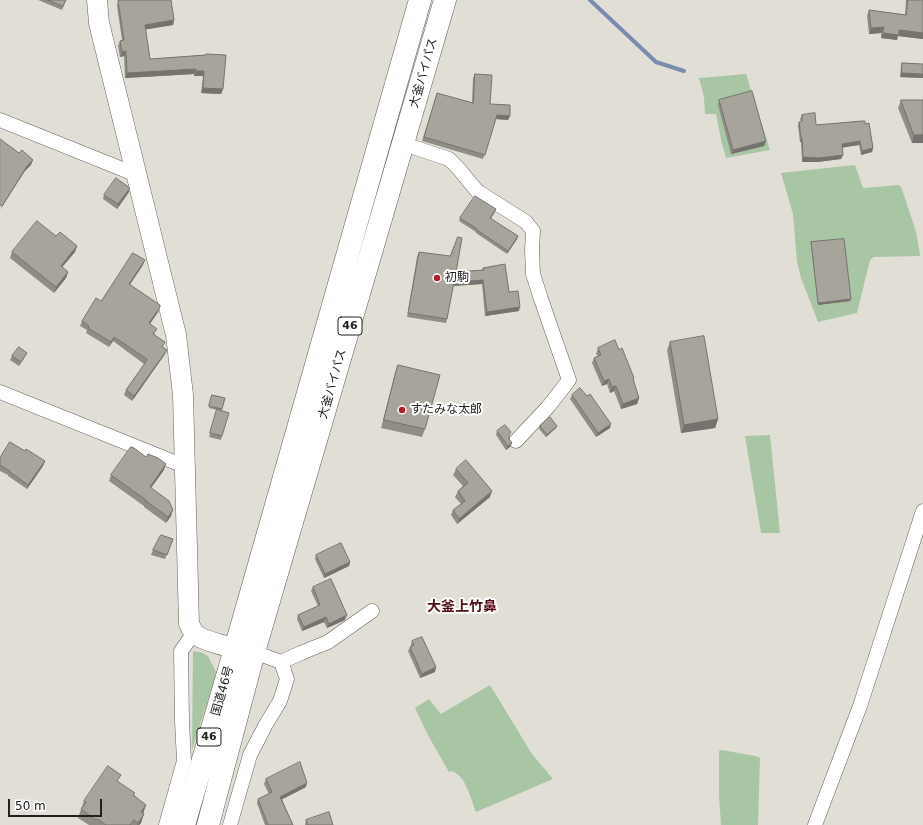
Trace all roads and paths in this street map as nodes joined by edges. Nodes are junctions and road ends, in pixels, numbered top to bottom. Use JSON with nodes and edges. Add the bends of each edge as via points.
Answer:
{"nodes":[{"id":1,"x":96,"y":0,"type":"edge"},
{"id":2,"x":420,"y":0,"type":"edge"},
{"id":3,"x":445,"y":0,"type":"edge"},
{"id":4,"x":0,"y":120,"type":"edge"},
{"id":5,"x":403,"y":145,"type":"junction"},
{"id":6,"x":137,"y":175,"type":"junction"},
{"id":7,"x":0,"y":392,"type":"edge"},
{"id":8,"x":516,"y":441,"type":"dead end"},
{"id":9,"x":184,"y":466,"type":"junction"},
{"id":10,"x":923,"y":511,"type":"edge"},
{"id":11,"x":372,"y":611,"type":"dead end"},
{"id":12,"x":194,"y":633,"type":"junction"},
{"id":13,"x":244,"y":650,"type":"junction"},
{"id":14,"x":281,"y":662,"type":"junction"},
{"id":15,"x":166,"y":825,"type":"edge"},
{"id":16,"x":184,"y":825,"type":"edge"},
{"id":17,"x":208,"y":825,"type":"edge"},
{"id":18,"x":230,"y":825,"type":"edge"},
{"id":19,"x":815,"y":825,"type":"edge"}],
"edges":[{"from":1,"to":6,"type":"street","via":[[99,23]]},
{"from":2,"to":13,"type":"highway","name":"大釜バイパス","number":"46"},
{"from":3,"to":5,"type":"highway","name":"大釜バイパス","number":"46"},
{"from":4,"to":6,"type":"street"},
{"from":5,"to":8,"type":"street","via":[[449,159],[477,191],[526,222],[533,231],[533,274],[569,380]]},
{"from":5,"to":13,"type":"highway","name":"大釜バイパス","number":"46"},
{"from":6,"to":9,"type":"street","via":[[176,335],[183,395]]},
{"from":7,"to":9,"type":"street"},
{"from":9,"to":12,"type":"street","via":[[189,624]]},
{"from":10,"to":19,"type":"street","via":[[860,706]]},
{"from":11,"to":14,"type":"street","via":[[328,642]]},
{"from":12,"to":13,"type":"street","via":[[203,639]]},
{"from":12,"to":15,"type":"street","via":[[181,651],[184,760]]},
{"from":13,"to":14,"type":"street"},
{"from":13,"to":16,"type":"highway","name":"国道46号","number":"46"},
{"from":13,"to":17,"type":"highway","name":"国道46号","number":"46"},
{"from":14,"to":18,"type":"street","via":[[287,679],[280,701],[250,755]]}]}
